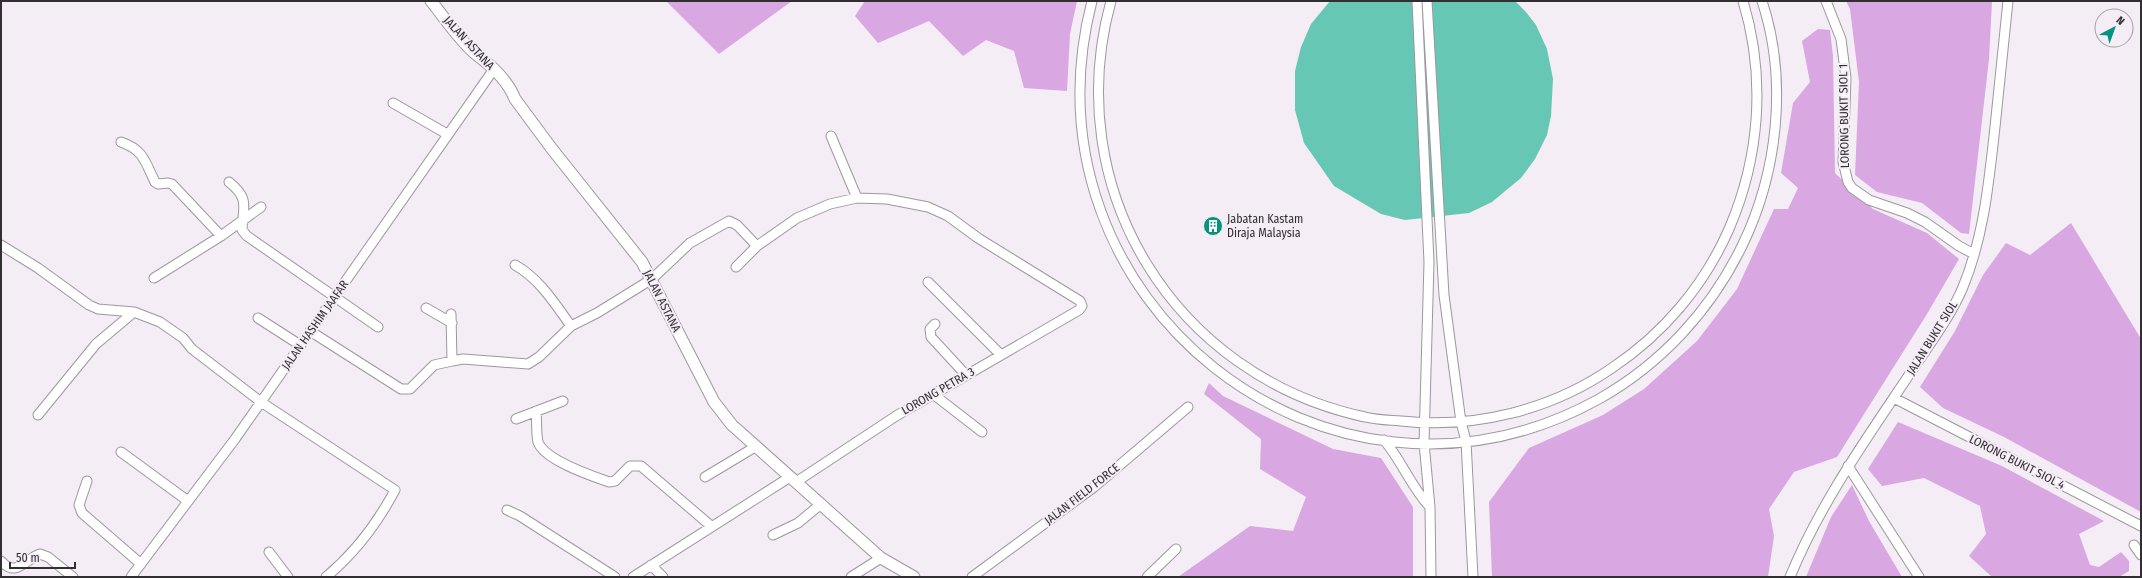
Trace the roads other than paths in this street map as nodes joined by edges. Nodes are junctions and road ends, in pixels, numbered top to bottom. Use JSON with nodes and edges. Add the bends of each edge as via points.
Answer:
{"nodes":[{"id":1,"x":431,"y":1,"type":"edge"},
{"id":2,"x":1092,"y":1,"type":"edge"},
{"id":3,"x":1111,"y":1,"type":"edge"},
{"id":4,"x":1417,"y":1,"type":"edge"},
{"id":5,"x":1427,"y":1,"type":"edge"},
{"id":6,"x":1743,"y":1,"type":"edge"},
{"id":7,"x":1762,"y":1,"type":"edge"},
{"id":8,"x":1826,"y":1,"type":"edge"},
{"id":9,"x":2008,"y":1,"type":"edge"},
{"id":10,"x":492,"y":71,"type":"junction"},
{"id":11,"x":393,"y":102,"type":"dead end"},
{"id":12,"x":447,"y":134,"type":"junction"},
{"id":13,"x":831,"y":136,"type":"dead end"},
{"id":14,"x":121,"y":142,"type":"dead end"},
{"id":15,"x":229,"y":182,"type":"dead end"},
{"id":16,"x":857,"y":198,"type":"junction"},
{"id":17,"x":261,"y":207,"type":"dead end"},
{"id":18,"x":242,"y":221,"type":"junction"},
{"id":19,"x":221,"y":236,"type":"junction"},
{"id":20,"x":1,"y":245,"type":"edge"},
{"id":21,"x":758,"y":246,"type":"junction"},
{"id":22,"x":1974,"y":254,"type":"junction"},
{"id":23,"x":515,"y":266,"type":"dead end"},
{"id":24,"x":736,"y":267,"type":"dead end"},
{"id":25,"x":154,"y":278,"type":"dead end"},
{"id":26,"x":652,"y":279,"type":"junction"},
{"id":27,"x":928,"y":282,"type":"dead end"},
{"id":28,"x":334,"y":297,"type":"junction"},
{"id":29,"x":426,"y":308,"type":"dead end"},
{"id":30,"x":134,"y":312,"type":"junction"},
{"id":31,"x":258,"y":318,"type":"dead end"},
{"id":32,"x":935,"y":324,"type":"dead end"},
{"id":33,"x":571,"y":326,"type":"junction"},
{"id":34,"x":378,"y":328,"type":"dead end"},
{"id":35,"x":310,"y":331,"type":"junction"},
{"id":36,"x":300,"y":345,"type":"junction"},
{"id":37,"x":1001,"y":355,"type":"junction"},
{"id":38,"x":452,"y":361,"type":"junction"},
{"id":39,"x":966,"y":375,"type":"junction"},
{"id":40,"x":933,"y":394,"type":"junction"},
{"id":41,"x":1894,"y":398,"type":"junction"},
{"id":42,"x":563,"y":401,"type":"dead end"},
{"id":43,"x":261,"y":402,"type":"junction"},
{"id":44,"x":1188,"y":407,"type":"dead end"},
{"id":45,"x":536,"y":411,"type":"junction"},
{"id":46,"x":38,"y":415,"type":"dead end"},
{"id":47,"x":516,"y":419,"type":"dead end"},
{"id":48,"x":1461,"y":422,"type":"junction"},
{"id":49,"x":1425,"y":424,"type":"junction"},
{"id":50,"x":982,"y":432,"type":"dead end"},
{"id":51,"x":1384,"y":440,"type":"junction"},
{"id":52,"x":1466,"y":441,"type":"junction"},
{"id":53,"x":1424,"y":443,"type":"junction"},
{"id":54,"x":755,"y":447,"type":"junction"},
{"id":55,"x":121,"y":452,"type":"dead end"},
{"id":56,"x":1848,"y":466,"type":"junction"},
{"id":57,"x":705,"y":477,"type":"dead end"},
{"id":58,"x":793,"y":479,"type":"junction"},
{"id":59,"x":87,"y":481,"type":"dead end"},
{"id":60,"x":188,"y":502,"type":"junction"},
{"id":61,"x":821,"y":504,"type":"junction"},
{"id":62,"x":1430,"y":507,"type":"junction"},
{"id":63,"x":507,"y":510,"type":"dead end"},
{"id":64,"x":711,"y":526,"type":"junction"},
{"id":65,"x":2141,"y":526,"type":"edge"},
{"id":66,"x":773,"y":535,"type":"dead end"},
{"id":67,"x":2134,"y":544,"type":"dead end"},
{"id":68,"x":1176,"y":549,"type":"dead end"},
{"id":69,"x":269,"y":552,"type":"dead end"},
{"id":70,"x":2141,"y":555,"type":"edge"},
{"id":71,"x":880,"y":558,"type":"junction"},
{"id":72,"x":1,"y":561,"type":"edge"},
{"id":73,"x":141,"y":564,"type":"junction"},
{"id":74,"x":651,"y":566,"type":"junction"},
{"id":75,"x":974,"y":576,"type":"edge"},
{"id":76,"x":73,"y":577,"type":"edge"},
{"id":77,"x":131,"y":577,"type":"edge"},
{"id":78,"x":288,"y":577,"type":"edge"},
{"id":79,"x":326,"y":577,"type":"edge"},
{"id":80,"x":615,"y":577,"type":"edge"},
{"id":81,"x":633,"y":577,"type":"edge"},
{"id":82,"x":663,"y":577,"type":"edge"},
{"id":83,"x":851,"y":577,"type":"edge"},
{"id":84,"x":914,"y":577,"type":"edge"},
{"id":85,"x":1146,"y":577,"type":"edge"},
{"id":86,"x":1431,"y":577,"type":"edge"},
{"id":87,"x":1473,"y":577,"type":"edge"},
{"id":88,"x":1790,"y":577,"type":"edge"},
{"id":89,"x":1919,"y":577,"type":"edge"}],
"edges":[{"from":1,"to":10,"type":"main road","name":"JALAN ASTANA","via":[[478,55],[484,58]]},
{"from":2,"to":51,"type":"street","via":[[1085,27],[1079,92],[1084,151],[1100,211],[1120,257],[1147,300],[1180,338],[1218,372],[1248,392],[1313,423]]},
{"from":3,"to":49,"type":"street","via":[[1100,52],[1098,76],[1104,155],[1115,198],[1126,225],[1138,250],[1170,298],[1204,335],[1232,358],[1256,374],[1309,401],[1366,418]]},
{"from":4,"to":49,"type":"street","via":[[1429,262]]},
{"from":5,"to":48,"type":"street","via":[[1444,295]]},
{"from":6,"to":48,"type":"street","via":[[1755,57],[1755,137],[1748,174],[1737,209],[1723,243],[1704,275],[1682,305],[1657,332],[1599,377],[1532,408]]},
{"from":7,"to":52,"type":"street","via":[[1774,56],[1774,140],[1765,184],[1751,227],[1731,268],[1707,306],[1677,340],[1644,370],[1581,409],[1511,434]]},
{"from":8,"to":22,"type":"street","name":"LORONG BUKIT SIOL 1","via":[[1841,40],[1846,78],[1843,162],[1848,182],[1869,200],[1925,222]]},
{"from":9,"to":22,"type":"street","name":"JALAN BUKIT SIOL","via":[[1989,182],[1984,218]]},
{"from":10,"to":12,"type":"street","name":"JALAN HASHIM JAAFAR"},
{"from":10,"to":26,"type":"main road","name":"JALAN ASTANA","via":[[630,246]]},
{"from":11,"to":12,"type":"street"},
{"from":12,"to":28,"type":"street","name":"JALAN HASHIM JAAFAR"},
{"from":13,"to":16,"type":"street"},
{"from":14,"to":19,"type":"street","via":[[134,146],[141,153],[155,182],[172,184]]},
{"from":15,"to":18,"type":"street","via":[[240,191],[245,203]]},
{"from":16,"to":21,"type":"street","via":[[830,204],[797,218]]},
{"from":16,"to":37,"type":"street","name":"LORONG PETRA 3","via":[[887,199],[928,207],[948,216],[978,238],[1080,302],[1082,306],[1079,310]]},
{"from":17,"to":18,"type":"street"},
{"from":18,"to":19,"type":"street"},
{"from":18,"to":28,"type":"street","via":[[242,230],[247,236]]},
{"from":19,"to":25,"type":"street"},
{"from":20,"to":30,"type":"street","via":[[89,305],[98,309]]},
{"from":21,"to":24,"type":"street"},
{"from":21,"to":26,"type":"street","via":[[737,225],[729,221],[690,243]]},
{"from":22,"to":41,"type":"street","name":"JALAN BUKIT SIOL","via":[[1962,288],[1945,322]]},
{"from":23,"to":33,"type":"street","via":[[535,280]]},
{"from":26,"to":33,"type":"street"},
{"from":26,"to":54,"type":"main road","name":"JALAN ASTANA","via":[[714,402],[732,425]]},
{"from":27,"to":37,"type":"street"},
{"from":28,"to":34,"type":"street"},
{"from":28,"to":35,"type":"street","name":"JALAN HASHIM JAAFAR"},
{"from":29,"to":38,"type":"street","via":[[451,319]]},
{"from":30,"to":43,"type":"street","via":[[160,322],[183,338],[192,349]]},
{"from":30,"to":46,"type":"street","via":[[96,344]]},
{"from":31,"to":36,"type":"street"},
{"from":32,"to":39,"type":"street","via":[[930,329],[931,337]]},
{"from":33,"to":38,"type":"street","via":[[539,357],[528,364],[463,359]]},
{"from":35,"to":36,"type":"street","name":"JALAN HASHIM JAAFAR"},
{"from":35,"to":38,"type":"street","via":[[402,389],[410,389],[434,365]]},
{"from":36,"to":43,"type":"street","name":"JALAN HASHIM JAAFAR"},
{"from":37,"to":39,"type":"street","name":"LORONG PETRA 3"},
{"from":39,"to":40,"type":"street","name":"LORONG PETRA 3"},
{"from":40,"to":50,"type":"street"},
{"from":40,"to":58,"type":"street","name":"LORONG PETRA 3"},
{"from":41,"to":56,"type":"street","name":"JALAN BUKIT SIOL"},
{"from":41,"to":65,"type":"street","name":"LORONG BUKIT SIOL 4"},
{"from":42,"to":45,"type":"street"},
{"from":43,"to":60,"type":"street","name":"JALAN HASHIM JAAFAR"},
{"from":43,"to":79,"type":"street","via":[[395,490],[368,535]]},
{"from":44,"to":75,"type":"street","name":"JALAN FIELD FORCE","via":[[1094,487]]},
{"from":45,"to":47,"type":"street"},
{"from":45,"to":64,"type":"street","via":[[539,443],[548,453],[576,471],[609,482],[615,481],[630,466],[641,466]]},
{"from":48,"to":49,"type":"street"},
{"from":48,"to":52,"type":"street"},
{"from":49,"to":53,"type":"street"},
{"from":51,"to":53,"type":"street"},
{"from":51,"to":62,"type":"street","via":[[1395,453],[1418,495]]},
{"from":52,"to":53,"type":"street"},
{"from":52,"to":87,"type":"street"},
{"from":53,"to":62,"type":"street"},
{"from":54,"to":57,"type":"street"},
{"from":54,"to":58,"type":"main road","name":"JALAN ASTANA"},
{"from":55,"to":60,"type":"street"},
{"from":56,"to":88,"type":"street","name":"JALAN BUKIT SIOL"},
{"from":56,"to":89,"type":"street"},
{"from":58,"to":61,"type":"main road","name":"JALAN ASTANA"},
{"from":58,"to":64,"type":"street","name":"LORONG PETRA 3"},
{"from":59,"to":73,"type":"street","via":[[79,506],[82,513]]},
{"from":60,"to":73,"type":"street","name":"JALAN HASHIM JAAFAR"},
{"from":61,"to":66,"type":"street","via":[[798,523]]},
{"from":61,"to":71,"type":"main road","name":"JALAN ASTANA"},
{"from":62,"to":86,"type":"street"},
{"from":63,"to":80,"type":"street"},
{"from":64,"to":74,"type":"street","name":"LORONG PETRA 3"},
{"from":67,"to":70,"type":"street"},
{"from":68,"to":85,"type":"street"},
{"from":69,"to":78,"type":"street"},
{"from":71,"to":83,"type":"street"},
{"from":71,"to":84,"type":"main road","name":"JALAN ASTANA"},
{"from":72,"to":76,"type":"street","via":[[6,568],[13,571],[40,554],[48,557]]},
{"from":73,"to":77,"type":"street","name":"JALAN HASHIM JAAFAR"},
{"from":74,"to":81,"type":"street","name":"LORONG PETRA 3"},
{"from":74,"to":82,"type":"street"}]}
